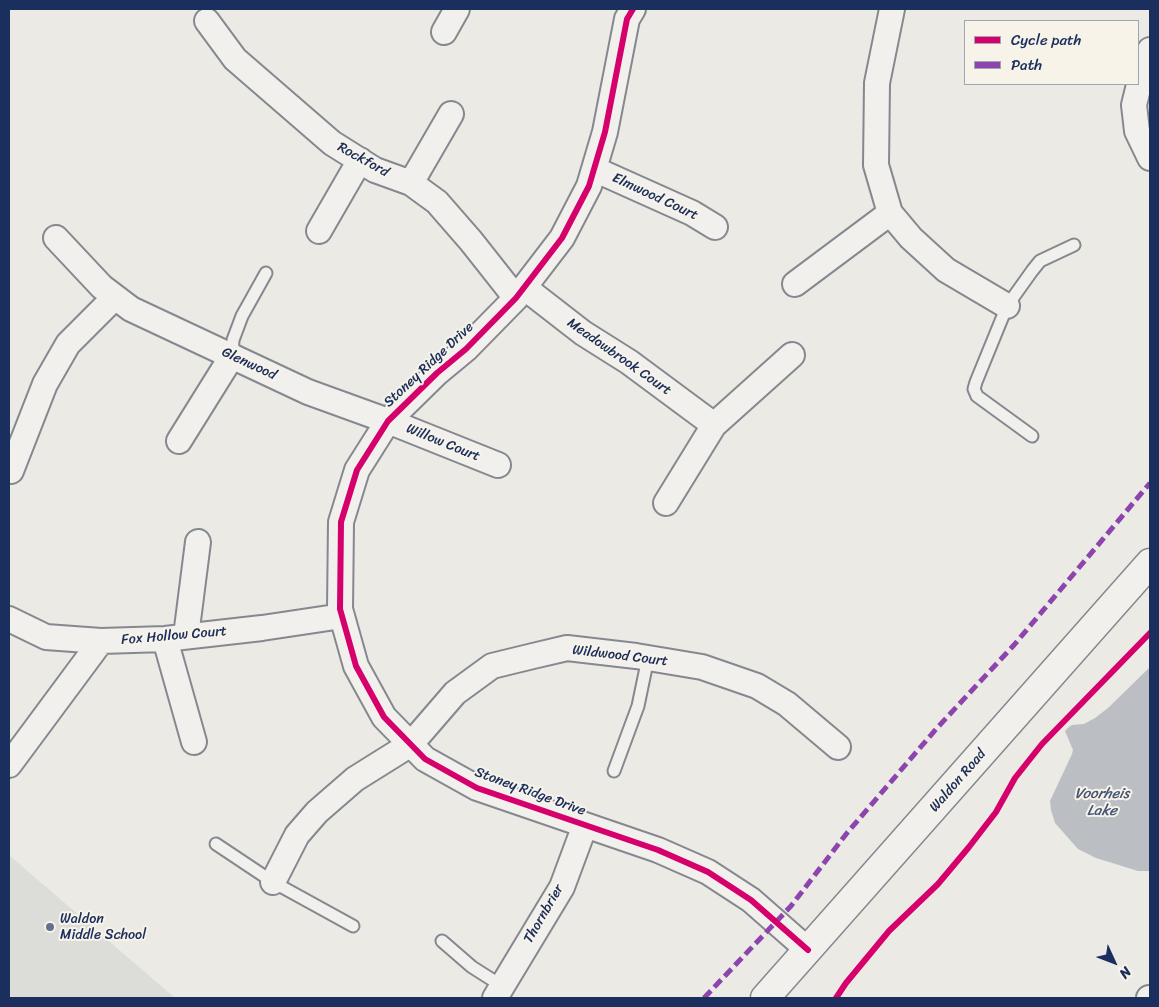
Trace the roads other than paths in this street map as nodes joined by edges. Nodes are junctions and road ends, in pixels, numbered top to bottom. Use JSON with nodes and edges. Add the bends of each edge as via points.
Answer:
{"nodes":[{"id":1,"x":458,"y":9,"type":"edge"},
{"id":2,"x":633,"y":9,"type":"edge"},
{"id":3,"x":892,"y":9,"type":"edge"},
{"id":4,"x":207,"y":21,"type":"dead end"},
{"id":5,"x":444,"y":32,"type":"dead end"},
{"id":6,"x":1150,"y":50,"type":"edge"},
{"id":7,"x":1139,"y":85,"type":"edge"},
{"id":8,"x":1139,"y":85,"type":"edge"},
{"id":9,"x":451,"y":114,"type":"dead end"},
{"id":10,"x":1150,"y":158,"type":"edge"},
{"id":11,"x":360,"y":160,"type":"junction"},
{"id":12,"x":594,"y":169,"type":"junction"},
{"id":13,"x":410,"y":183,"type":"junction"},
{"id":14,"x":890,"y":213,"type":"junction"},
{"id":15,"x":716,"y":227,"type":"dead end"},
{"id":16,"x":319,"y":231,"type":"dead end"},
{"id":17,"x":56,"y":238,"type":"dead end"},
{"id":18,"x":1074,"y":244,"type":"dead end"},
{"id":19,"x":266,"y":273,"type":"dead end"},
{"id":20,"x":795,"y":284,"type":"dead end"},
{"id":21,"x":108,"y":292,"type":"junction"},
{"id":22,"x":520,"y":293,"type":"junction"},
{"id":23,"x":1007,"y":306,"type":"junction"},
{"id":24,"x":792,"y":355,"type":"dead end"},
{"id":25,"x":232,"y":356,"type":"junction"},
{"id":26,"x":388,"y":421,"type":"junction"},
{"id":27,"x":714,"y":425,"type":"junction"},
{"id":28,"x":1032,"y":436,"type":"dead end"},
{"id":29,"x":179,"y":441,"type":"dead end"},
{"id":30,"x":498,"y":465,"type":"dead end"},
{"id":31,"x":11,"y":470,"type":"dead end"},
{"id":32,"x":666,"y":503,"type":"dead end"},
{"id":33,"x":198,"y":542,"type":"dead end"},
{"id":34,"x":1150,"y":563,"type":"edge"},
{"id":35,"x":342,"y":616,"type":"junction"},
{"id":36,"x":9,"y":619,"type":"edge"},
{"id":37,"x":175,"y":638,"type":"junction"},
{"id":38,"x":101,"y":641,"type":"junction"},
{"id":39,"x":648,"y":658,"type":"junction"},
{"id":40,"x":194,"y":742,"type":"dead end"},
{"id":41,"x":411,"y":744,"type":"junction"},
{"id":42,"x":838,"y":747,"type":"dead end"},
{"id":43,"x":9,"y":765,"type":"edge"},
{"id":44,"x":614,"y":771,"type":"dead end"},
{"id":45,"x":585,"y":825,"type":"junction"},
{"id":46,"x":216,"y":844,"type":"dead end"},
{"id":47,"x":273,"y":882,"type":"junction"},
{"id":48,"x":353,"y":926,"type":"dead end"},
{"id":49,"x":442,"y":941,"type":"dead end"},
{"id":50,"x":808,"y":950,"type":"junction"},
{"id":51,"x":498,"y":992,"type":"edge"},
{"id":52,"x":765,"y":998,"type":"edge"}],
"edges":[{"from":1,"to":5,"type":"street"},
{"from":2,"to":12,"type":"street","name":"Stoney Ridge Drive","via":[[627,19]]},
{"from":3,"to":14,"type":"street","via":[[877,83],[876,156]]},
{"from":4,"to":11,"type":"street","name":"Rockford","via":[[235,59],[332,143]]},
{"from":6,"to":7,"type":"street"},
{"from":8,"to":10,"type":"street","via":[[1134,105],[1137,131]]},
{"from":9,"to":13,"type":"street"},
{"from":11,"to":13,"type":"street","name":"Rockford","via":[[375,170]]},
{"from":11,"to":16,"type":"street"},
{"from":12,"to":15,"type":"street","name":"Elmwood Court"},
{"from":12,"to":22,"type":"street","name":"Stoney Ridge Drive","via":[[589,186],[562,238]]},
{"from":13,"to":22,"type":"street","name":"Rockford","via":[[436,202]]},
{"from":14,"to":20,"type":"street"},
{"from":14,"to":23,"type":"street","via":[[911,238],[946,270]]},
{"from":17,"to":21,"type":"street","name":"Glenwood"},
{"from":18,"to":23,"type":"lane","via":[[1040,261]]},
{"from":19,"to":25,"type":"lane","via":[[242,316],[233,340]]},
{"from":21,"to":25,"type":"street","name":"Glenwood","via":[[131,309]]},
{"from":21,"to":31,"type":"street","via":[[68,344],[45,384]]},
{"from":22,"to":26,"type":"street","name":"Stoney Ridge Drive","via":[[466,349]]},
{"from":22,"to":27,"type":"street","name":"Meadowbrook Court","via":[[630,362]]},
{"from":23,"to":28,"type":"lane","via":[[974,389],[977,396]]},
{"from":24,"to":27,"type":"street"},
{"from":25,"to":26,"type":"street","name":"Glenwood","via":[[308,392]]},
{"from":25,"to":29,"type":"street"},
{"from":26,"to":30,"type":"street","name":"Willow Court"},
{"from":26,"to":35,"type":"street","name":"Stoney Ridge Drive","via":[[357,470],[341,522]]},
{"from":27,"to":32,"type":"street"},
{"from":33,"to":37,"type":"street"},
{"from":34,"to":50,"type":"street","name":"Waldon Road"},
{"from":35,"to":37,"type":"street","name":"Fox Hollow Court"},
{"from":35,"to":41,"type":"street","name":"Stoney Ridge Drive","via":[[356,666],[384,717]]},
{"from":36,"to":38,"type":"street","name":"Fox Hollow Court","via":[[46,637]]},
{"from":37,"to":38,"type":"street","name":"Fox Hollow Court"},
{"from":37,"to":40,"type":"street"},
{"from":38,"to":43,"type":"street"},
{"from":39,"to":41,"type":"street","name":"Wildwood Court","via":[[567,648],[492,666],[455,693]]},
{"from":39,"to":42,"type":"street","name":"Wildwood Court","via":[[702,667],[756,686],[787,704]]},
{"from":39,"to":44,"type":"lane","via":[[638,706]]},
{"from":41,"to":45,"type":"street","name":"Stoney Ridge Drive","via":[[425,759],[477,788]]},
{"from":41,"to":47,"type":"street","name":"Wildwood Court","via":[[355,780],[317,812],[297,835]]},
{"from":45,"to":50,"type":"street","name":"Stoney Ridge Drive","via":[[658,850],[708,872],[751,900]]},
{"from":45,"to":51,"type":"street","name":"Thornbrier","via":[[562,887]]},
{"from":46,"to":47,"type":"lane"},
{"from":47,"to":48,"type":"lane"},
{"from":49,"to":51,"type":"lane"},
{"from":50,"to":52,"type":"street","name":"Waldon Road"}]}
